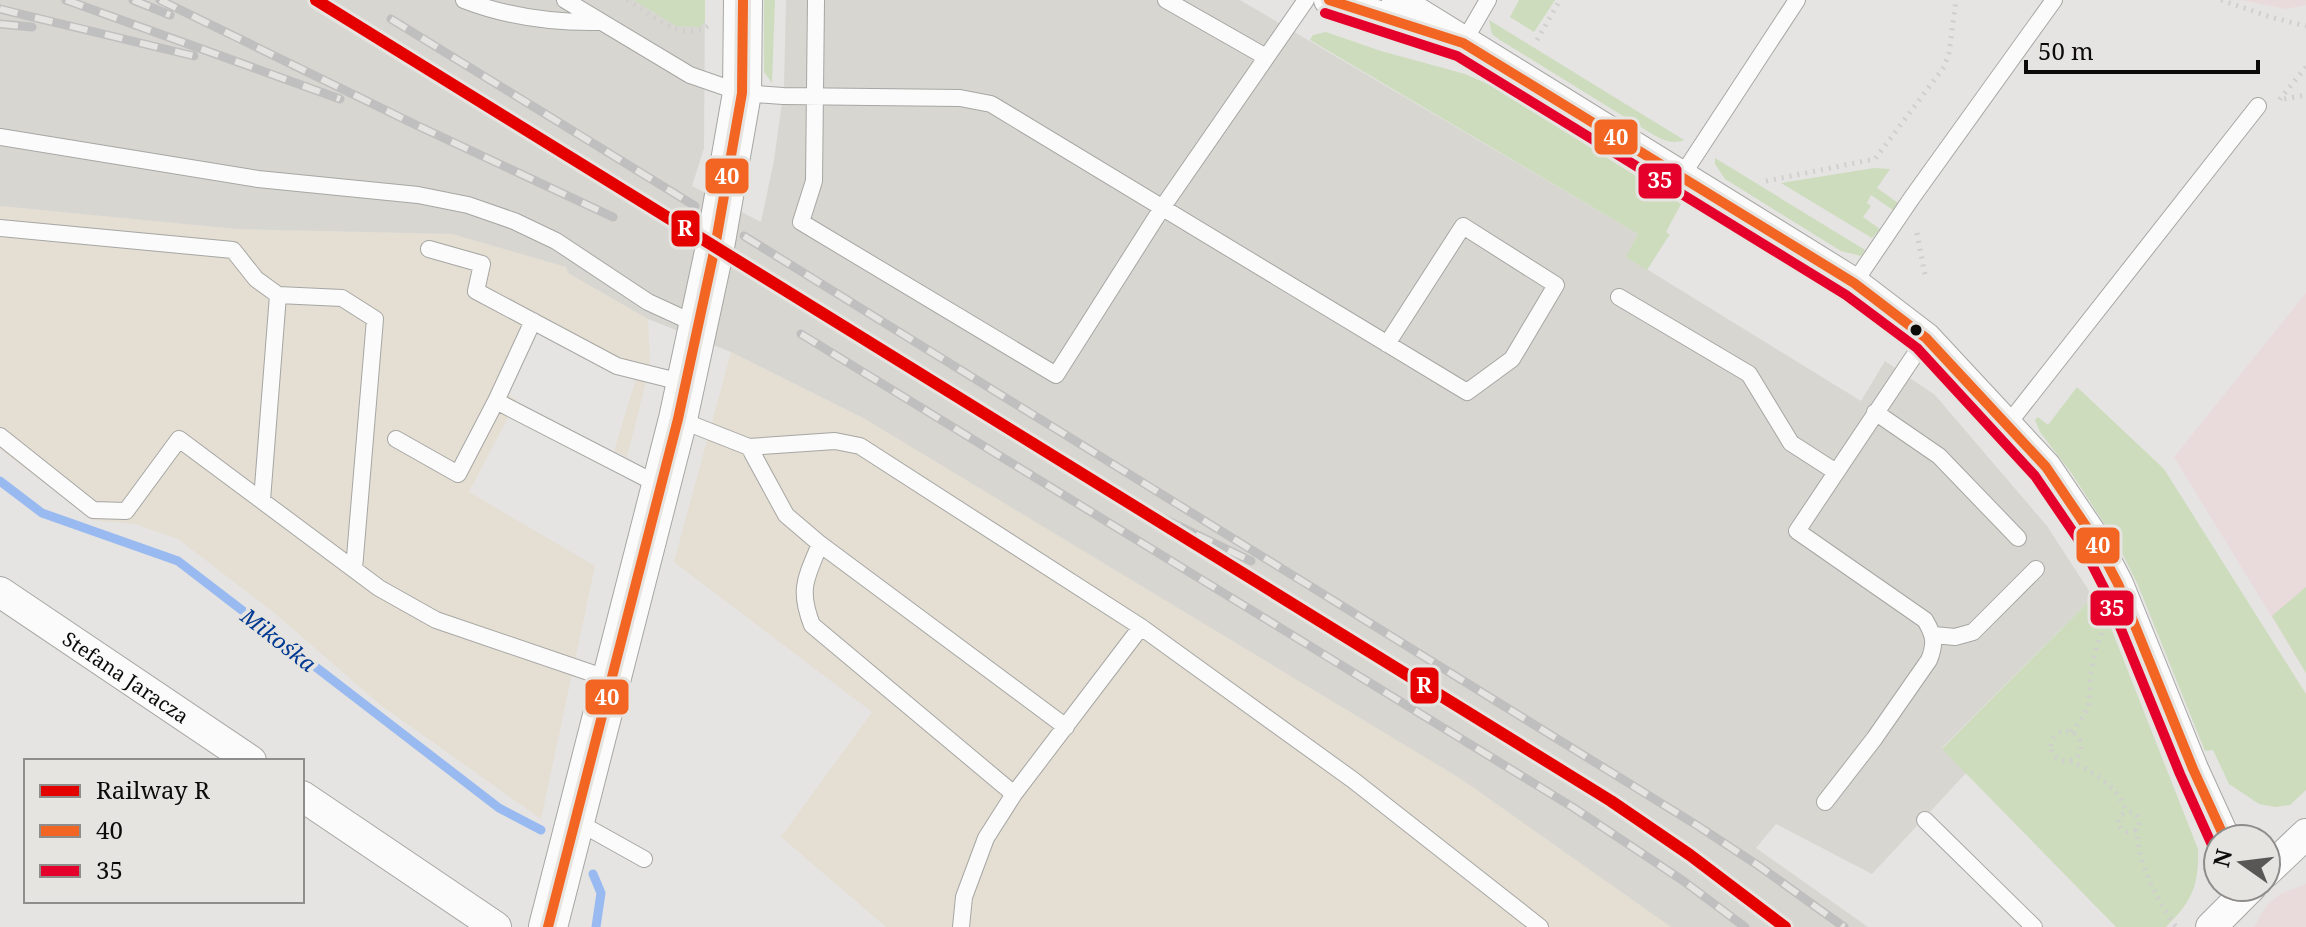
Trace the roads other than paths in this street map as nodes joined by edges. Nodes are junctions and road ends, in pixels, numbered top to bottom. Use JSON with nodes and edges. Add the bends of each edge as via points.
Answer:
{"nodes":[{"id":1,"x":464,"y":0,"type":"edge"},
{"id":2,"x":565,"y":0,"type":"edge"},
{"id":3,"x":743,"y":0,"type":"edge"},
{"id":4,"x":816,"y":0,"type":"edge"},
{"id":5,"x":1166,"y":0,"type":"edge"},
{"id":6,"x":1306,"y":0,"type":"edge"},
{"id":7,"x":1329,"y":0,"type":"edge"},
{"id":8,"x":1397,"y":0,"type":"edge"},
{"id":9,"x":1488,"y":0,"type":"edge"},
{"id":10,"x":1797,"y":0,"type":"edge"},
{"id":11,"x":2054,"y":0,"type":"edge"},
{"id":12,"x":602,"y":22,"type":"junction"},
{"id":13,"x":1463,"y":43,"type":"junction"},
{"id":14,"x":1266,"y":57,"type":"junction"},
{"id":15,"x":742,"y":93,"type":"junction"},
{"id":16,"x":815,"y":96,"type":"junction"},
{"id":17,"x":2258,"y":106,"type":"dead end"},
{"id":18,"x":0,"y":137,"type":"edge"},
{"id":19,"x":1681,"y":177,"type":"junction"},
{"id":20,"x":1162,"y":208,"type":"junction"},
{"id":21,"x":0,"y":228,"type":"edge"},
{"id":22,"x":429,"y":249,"type":"dead end"},
{"id":23,"x":1854,"y":283,"type":"junction"},
{"id":24,"x":278,"y":295,"type":"junction"},
{"id":25,"x":1619,"y":297,"type":"dead end"},
{"id":26,"x":533,"y":321,"type":"junction"},
{"id":27,"x":698,"y":325,"type":"junction"},
{"id":28,"x":1926,"y":338,"type":"junction"},
{"id":29,"x":1387,"y":344,"type":"junction"},
{"id":30,"x":496,"y":401,"type":"junction"},
{"id":31,"x":682,"y":401,"type":"junction"},
{"id":32,"x":1875,"y":412,"type":"junction"},
{"id":33,"x":2008,"y":424,"type":"junction"},
{"id":34,"x":0,"y":436,"type":"edge"},
{"id":35,"x":396,"y":439,"type":"dead end"},
{"id":36,"x":749,"y":447,"type":"junction"},
{"id":37,"x":1836,"y":472,"type":"junction"},
{"id":38,"x":661,"y":486,"type":"junction"},
{"id":39,"x":262,"y":500,"type":"junction"},
{"id":40,"x":2018,"y":538,"type":"dead end"},
{"id":41,"x":820,"y":544,"type":"junction"},
{"id":42,"x":354,"y":569,"type":"junction"},
{"id":43,"x":2036,"y":569,"type":"dead end"},
{"id":44,"x":0,"y":592,"type":"edge"},
{"id":45,"x":1141,"y":627,"type":"junction"},
{"id":46,"x":1934,"y":635,"type":"junction"},
{"id":47,"x":612,"y":680,"type":"junction"},
{"id":48,"x":1066,"y":727,"type":"junction"},
{"id":49,"x":248,"y":759,"type":"edge"},
{"id":50,"x":1014,"y":794,"type":"junction"},
{"id":51,"x":304,"y":797,"type":"edge"},
{"id":52,"x":1825,"y":802,"type":"dead end"},
{"id":53,"x":1925,"y":820,"type":"dead end"},
{"id":54,"x":574,"y":821,"type":"junction"},
{"id":55,"x":2218,"y":823,"type":"edge"},
{"id":56,"x":2306,"y":834,"type":"edge"},
{"id":57,"x":2282,"y":857,"type":"edge"},
{"id":58,"x":644,"y":859,"type":"dead end"},
{"id":59,"x":2238,"y":903,"type":"edge"},
{"id":60,"x":2221,"y":923,"type":"edge"},
{"id":61,"x":496,"y":927,"type":"edge"},
{"id":62,"x":548,"y":927,"type":"edge"},
{"id":63,"x":961,"y":927,"type":"edge"},
{"id":64,"x":1540,"y":927,"type":"edge"},
{"id":65,"x":2034,"y":927,"type":"edge"}],
"edges":[{"from":1,"to":12,"type":"lane","via":[[507,15]]},
{"from":2,"to":12,"type":"lane"},
{"from":3,"to":15,"type":"street"},
{"from":4,"to":16,"type":"lane"},
{"from":5,"to":14,"type":"lane"},
{"from":6,"to":14,"type":"lane"},
{"from":7,"to":13,"type":"street"},
{"from":8,"to":13,"type":"street"},
{"from":9,"to":13,"type":"lane"},
{"from":10,"to":19,"type":"lane"},
{"from":11,"to":23,"type":"lane"},
{"from":12,"to":15,"type":"lane","via":[[690,75]]},
{"from":13,"to":19,"type":"street"},
{"from":14,"to":20,"type":"lane"},
{"from":15,"to":16,"type":"lane"},
{"from":15,"to":27,"type":"street"},
{"from":16,"to":20,"type":"lane","via":[[960,98],[991,104]]},
{"from":16,"to":20,"type":"lane","via":[[814,181],[801,222],[1056,375]]},
{"from":17,"to":33,"type":"lane"},
{"from":18,"to":27,"type":"lane","via":[[258,179],[468,205],[556,241],[648,302]]},
{"from":19,"to":23,"type":"street"},
{"from":20,"to":29,"type":"lane"},
{"from":21,"to":24,"type":"lane","via":[[233,250],[256,279]]},
{"from":22,"to":26,"type":"lane","via":[[482,264],[476,291]]},
{"from":23,"to":28,"type":"street"},
{"from":24,"to":39,"type":"lane"},
{"from":24,"to":42,"type":"lane","via":[[342,298],[375,319]]},
{"from":25,"to":37,"type":"lane","via":[[1749,374],[1791,443]]},
{"from":26,"to":30,"type":"lane"},
{"from":26,"to":31,"type":"lane"},
{"from":27,"to":31,"type":"street"},
{"from":28,"to":32,"type":"lane"},
{"from":28,"to":33,"type":"street"},
{"from":29,"to":29,"type":"lane","via":[[1467,392],[1512,359],[1556,285],[1463,226]]},
{"from":30,"to":35,"type":"lane","via":[[458,474]]},
{"from":30,"to":38,"type":"lane"},
{"from":31,"to":36,"type":"lane"},
{"from":31,"to":38,"type":"street"},
{"from":32,"to":37,"type":"lane"},
{"from":32,"to":40,"type":"lane","via":[[1939,456]]},
{"from":33,"to":55,"type":"street","via":[[2046,467],[2094,538]]},
{"from":34,"to":39,"type":"lane","via":[[93,510],[126,511],[179,439]]},
{"from":36,"to":41,"type":"lane","via":[[786,515]]},
{"from":36,"to":45,"type":"lane","via":[[835,441],[860,446]]},
{"from":37,"to":46,"type":"lane","via":[[1797,531],[1925,620]]},
{"from":38,"to":47,"type":"street"},
{"from":39,"to":42,"type":"lane"},
{"from":41,"to":48,"type":"lane"},
{"from":41,"to":50,"type":"lane","via":[[807,574],[803,602],[812,625]]},
{"from":42,"to":47,"type":"lane","via":[[436,620]]},
{"from":43,"to":46,"type":"lane","via":[[1973,632]]},
{"from":44,"to":49,"type":"street","name":"Stefana Jaracza"},
{"from":45,"to":48,"type":"lane"},
{"from":45,"to":64,"type":"lane","via":[[1353,780]]},
{"from":46,"to":52,"type":"lane","via":[[1929,660]]},
{"from":47,"to":54,"type":"street"},
{"from":48,"to":50,"type":"lane"},
{"from":50,"to":63,"type":"lane","via":[[986,838],[964,897]]},
{"from":51,"to":61,"type":"street"},
{"from":53,"to":65,"type":"lane"},
{"from":54,"to":58,"type":"lane"},
{"from":54,"to":62,"type":"street"},
{"from":56,"to":57,"type":"street"},
{"from":59,"to":60,"type":"street"}]}
